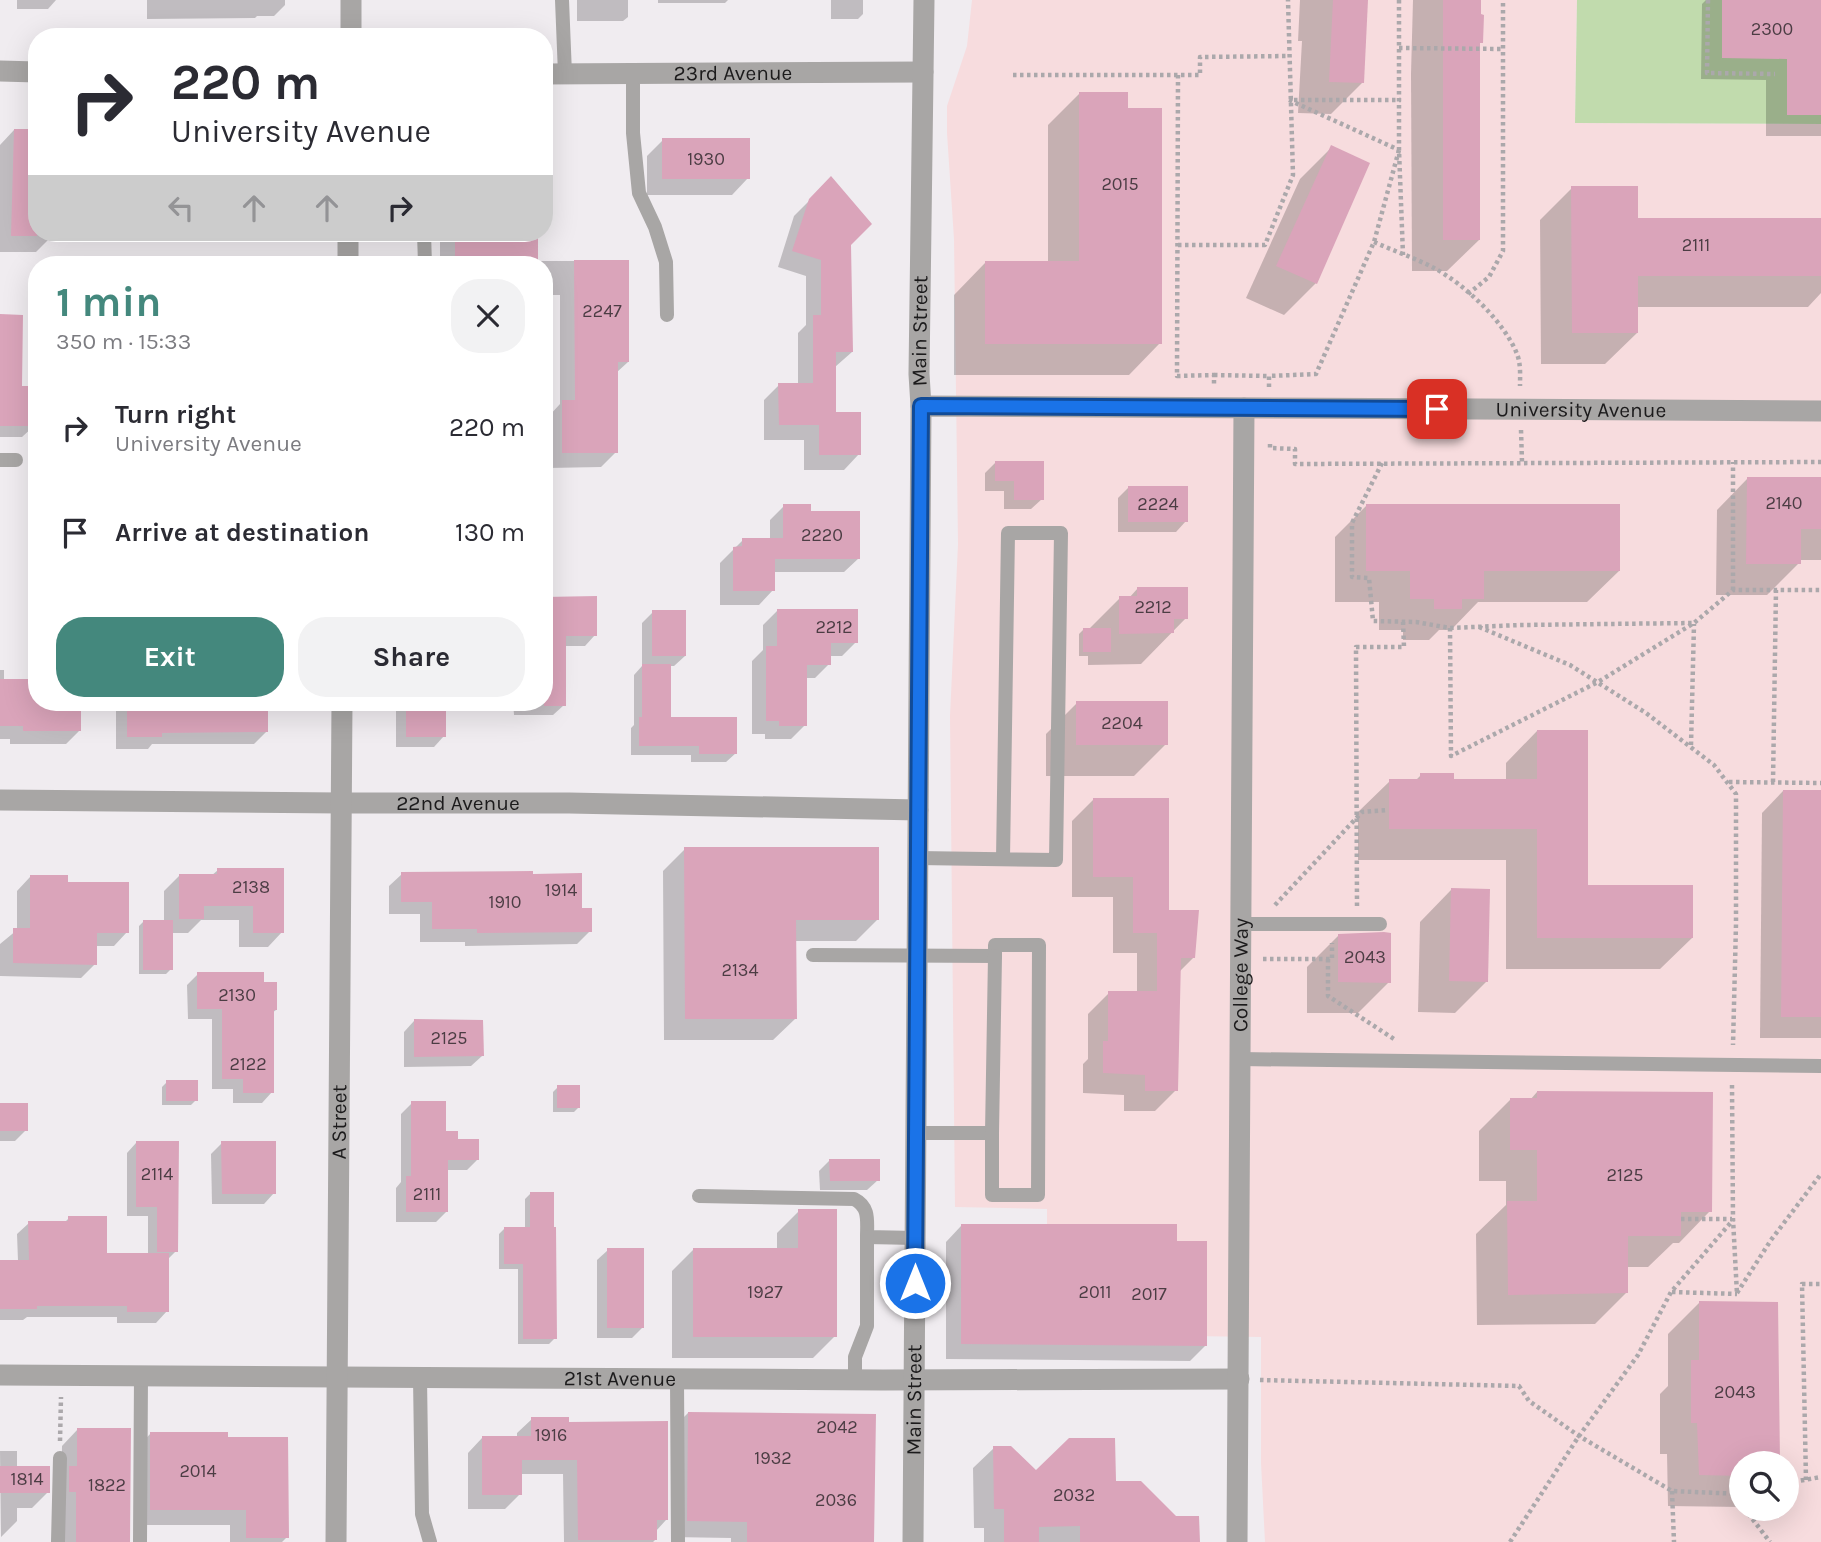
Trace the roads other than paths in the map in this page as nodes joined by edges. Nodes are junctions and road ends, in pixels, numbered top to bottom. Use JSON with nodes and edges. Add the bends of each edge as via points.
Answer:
{"nodes":[{"id":1,"x":351,"y":0,"type":"edge"},
{"id":2,"x":562,"y":0,"type":"edge"},
{"id":3,"x":924,"y":0,"type":"edge"},
{"id":4,"x":351,"y":28,"type":"edge"},
{"id":5,"x":0,"y":71,"type":"edge"},
{"id":6,"x":28,"y":72,"type":"edge"},
{"id":7,"x":923,"y":72,"type":"junction"},
{"id":8,"x":555,"y":74,"type":"edge"},
{"id":9,"x":633,"y":74,"type":"junction"},
{"id":10,"x":667,"y":315,"type":"dead end"},
{"id":11,"x":921,"y":406,"type":"junction"},
{"id":12,"x":1244,"y":408,"type":"junction"},
{"id":13,"x":1821,"y":411,"type":"edge"},
{"id":14,"x":0,"y":460,"type":"edge"},
{"id":15,"x":16,"y":460,"type":"dead end"},
{"id":16,"x":342,"y":711,"type":"edge"},
{"id":17,"x":0,"y":800,"type":"edge"},
{"id":18,"x":341,"y":803,"type":"junction"},
{"id":19,"x":918,"y":810,"type":"junction"},
{"id":20,"x":918,"y":858,"type":"junction"},
{"id":21,"x":1003,"y":859,"type":"junction"},
{"id":22,"x":1241,"y":915,"type":"junction"},
{"id":23,"x":1380,"y":924,"type":"dead end"},
{"id":24,"x":813,"y":955,"type":"dead end"},
{"id":25,"x":917,"y":956,"type":"junction"},
{"id":26,"x":995,"y":956,"type":"junction"},
{"id":27,"x":1240,"y":1059,"type":"junction"},
{"id":28,"x":1821,"y":1066,"type":"edge"},
{"id":29,"x":916,"y":1133,"type":"junction"},
{"id":30,"x":992,"y":1133,"type":"junction"},
{"id":31,"x":699,"y":1196,"type":"dead end"},
{"id":32,"x":867,"y":1237,"type":"junction"},
{"id":33,"x":916,"y":1238,"type":"junction"},
{"id":34,"x":0,"y":1375,"type":"edge"},
{"id":35,"x":141,"y":1376,"type":"junction"},
{"id":36,"x":338,"y":1378,"type":"junction"},
{"id":37,"x":419,"y":1378,"type":"junction"},
{"id":38,"x":677,"y":1379,"type":"junction"},
{"id":39,"x":855,"y":1379,"type":"junction"},
{"id":40,"x":1238,"y":1379,"type":"junction"},
{"id":41,"x":914,"y":1380,"type":"junction"},
{"id":42,"x":60,"y":1458,"type":"road end"},
{"id":43,"x":58,"y":1542,"type":"edge"},
{"id":44,"x":140,"y":1542,"type":"edge"},
{"id":45,"x":336,"y":1542,"type":"edge"},
{"id":46,"x":430,"y":1542,"type":"edge"},
{"id":47,"x":678,"y":1542,"type":"edge"},
{"id":48,"x":913,"y":1542,"type":"edge"},
{"id":49,"x":1237,"y":1542,"type":"edge"}],
"edges":[{"from":1,"to":4,"type":"street"},
{"from":2,"to":8,"type":"lane"},
{"from":3,"to":7,"type":"street","name":"Main Street"},
{"from":5,"to":6,"type":"street"},
{"from":7,"to":9,"type":"street","name":"23rd Avenue"},
{"from":7,"to":11,"type":"street","name":"Main Street"},
{"from":8,"to":9,"type":"street","name":"23rd Avenue"},
{"from":9,"to":10,"type":"lane","via":[[639,193],[666,262]]},
{"from":11,"to":12,"type":"street","name":"University Avenue"},
{"from":11,"to":19,"type":"street","name":"Main Street"},
{"from":12,"to":13,"type":"street","name":"University Avenue"},
{"from":12,"to":22,"type":"street","name":"College Way"},
{"from":14,"to":15,"type":"lane"},
{"from":16,"to":18,"type":"street","name":"A Street"},
{"from":17,"to":18,"type":"street","name":"22nd Avenue"},
{"from":18,"to":19,"type":"street","name":"22nd Avenue"},
{"from":18,"to":36,"type":"street","name":"A Street"},
{"from":19,"to":20,"type":"street","name":"Main Street"},
{"from":20,"to":21,"type":"lane"},
{"from":20,"to":25,"type":"street","name":"Main Street"},
{"from":21,"to":21,"type":"lane","via":[[1056,860],[1061,533],[1008,533]]},
{"from":22,"to":23,"type":"lane"},
{"from":22,"to":27,"type":"street","name":"College Way"},
{"from":24,"to":25,"type":"lane"},
{"from":25,"to":26,"type":"lane"},
{"from":25,"to":29,"type":"street","name":"Main Street"},
{"from":26,"to":30,"type":"lane"},
{"from":26,"to":30,"type":"lane","via":[[995,945],[1039,945],[1038,1195],[992,1195]]},
{"from":27,"to":28,"type":"lane"},
{"from":27,"to":40,"type":"street","name":"College Way"},
{"from":29,"to":30,"type":"lane"},
{"from":29,"to":33,"type":"street","name":"Main Street"},
{"from":31,"to":32,"type":"lane","via":[[854,1199],[867,1211]]},
{"from":32,"to":33,"type":"lane"},
{"from":32,"to":39,"type":"lane","via":[[867,1326],[855,1357]]},
{"from":33,"to":41,"type":"street","name":"Main Street"},
{"from":34,"to":35,"type":"street","name":"21st Avenue"},
{"from":35,"to":36,"type":"street","name":"21st Avenue"},
{"from":35,"to":44,"type":"lane"},
{"from":36,"to":37,"type":"street","name":"21st Avenue"},
{"from":36,"to":45,"type":"street","name":"A Street"},
{"from":37,"to":38,"type":"street","name":"21st Avenue"},
{"from":37,"to":46,"type":"lane","via":[[422,1514]]},
{"from":38,"to":39,"type":"street","name":"21st Avenue"},
{"from":38,"to":47,"type":"lane"},
{"from":39,"to":41,"type":"street","name":"21st Avenue"},
{"from":40,"to":41,"type":"street","name":"21st Avenue"},
{"from":40,"to":49,"type":"street","name":"College Way"},
{"from":41,"to":48,"type":"street","name":"Main Street"},
{"from":42,"to":43,"type":"lane"}]}
